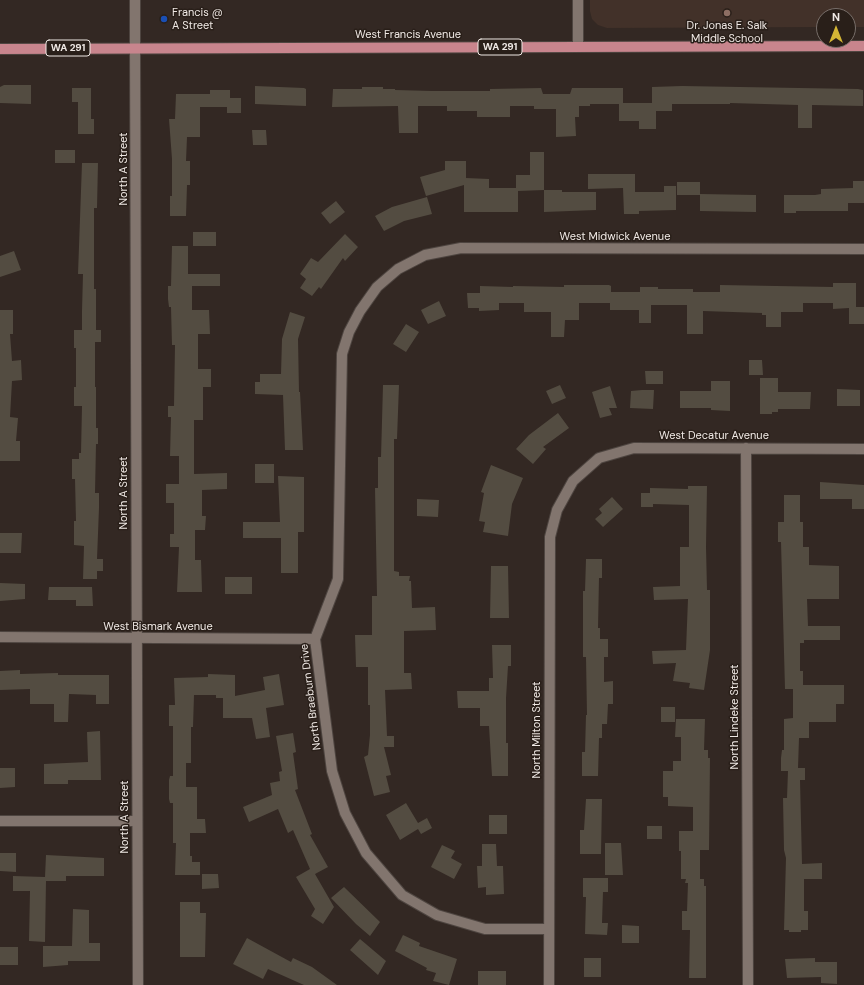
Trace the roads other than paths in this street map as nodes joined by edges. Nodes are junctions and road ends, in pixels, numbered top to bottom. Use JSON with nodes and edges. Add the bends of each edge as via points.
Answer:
{"nodes":[{"id":1,"x":135,"y":0,"type":"edge"},
{"id":2,"x":578,"y":0,"type":"edge"},
{"id":3,"x":578,"y":46,"type":"junction"},
{"id":4,"x":864,"y":46,"type":"edge"},
{"id":5,"x":135,"y":48,"type":"junction"},
{"id":6,"x":0,"y":49,"type":"edge"},
{"id":7,"x":864,"y":249,"type":"edge"},
{"id":8,"x":377,"y":287,"type":"joint"},
{"id":9,"x":746,"y":448,"type":"junction"},
{"id":10,"x":864,"y":449,"type":"edge"},
{"id":11,"x":574,"y":481,"type":"joint"},
{"id":12,"x":0,"y":637,"type":"edge"},
{"id":13,"x":137,"y":639,"type":"junction"},
{"id":14,"x":315,"y":639,"type":"junction"},
{"id":15,"x":0,"y":821,"type":"edge"},
{"id":16,"x":137,"y":821,"type":"junction"},
{"id":17,"x":548,"y":929,"type":"junction"},
{"id":18,"x":138,"y":985,"type":"edge"},
{"id":19,"x":549,"y":985,"type":"edge"},
{"id":20,"x":748,"y":985,"type":"edge"}],
"edges":[{"from":1,"to":5,"type":"street","name":"North A Street"},
{"from":2,"to":3,"type":"street"},
{"from":3,"to":4,"type":"main road","name":"West Francis Avenue","number":"WA 291"},
{"from":3,"to":5,"type":"main road","name":"West Francis Avenue","number":"WA 291"},
{"from":5,"to":6,"type":"main road","name":"West Francis Avenue","number":"WA 291"},
{"from":5,"to":13,"type":"street","name":"North A Street"},
{"from":7,"to":8,"type":"street","name":"West Midwick Avenue","via":[[461,248],[425,255],[398,270]]},
{"from":8,"to":14,"type":"street","name":"North Braeburn Drive","via":[[349,332],[342,354],[338,579]]},
{"from":9,"to":10,"type":"street","name":"West Decatur Avenue"},
{"from":9,"to":11,"type":"street","name":"West Decatur Avenue","via":[[634,448],[599,458]]},
{"from":9,"to":20,"type":"street","name":"North Lindeke Street"},
{"from":11,"to":17,"type":"street","name":"North Milton Street","via":[[557,510],[550,537]]},
{"from":12,"to":13,"type":"street","name":"West Bismark Avenue"},
{"from":13,"to":14,"type":"street","name":"West Bismark Avenue"},
{"from":13,"to":16,"type":"street","name":"North A Street"},
{"from":14,"to":17,"type":"street","name":"North Braeburn Drive","via":[[332,771],[344,813],[366,853],[402,895],[437,915],[485,929]]},
{"from":15,"to":16,"type":"street"},
{"from":16,"to":18,"type":"street","name":"North A Street"},
{"from":17,"to":19,"type":"street","name":"North Milton Street"}]}
